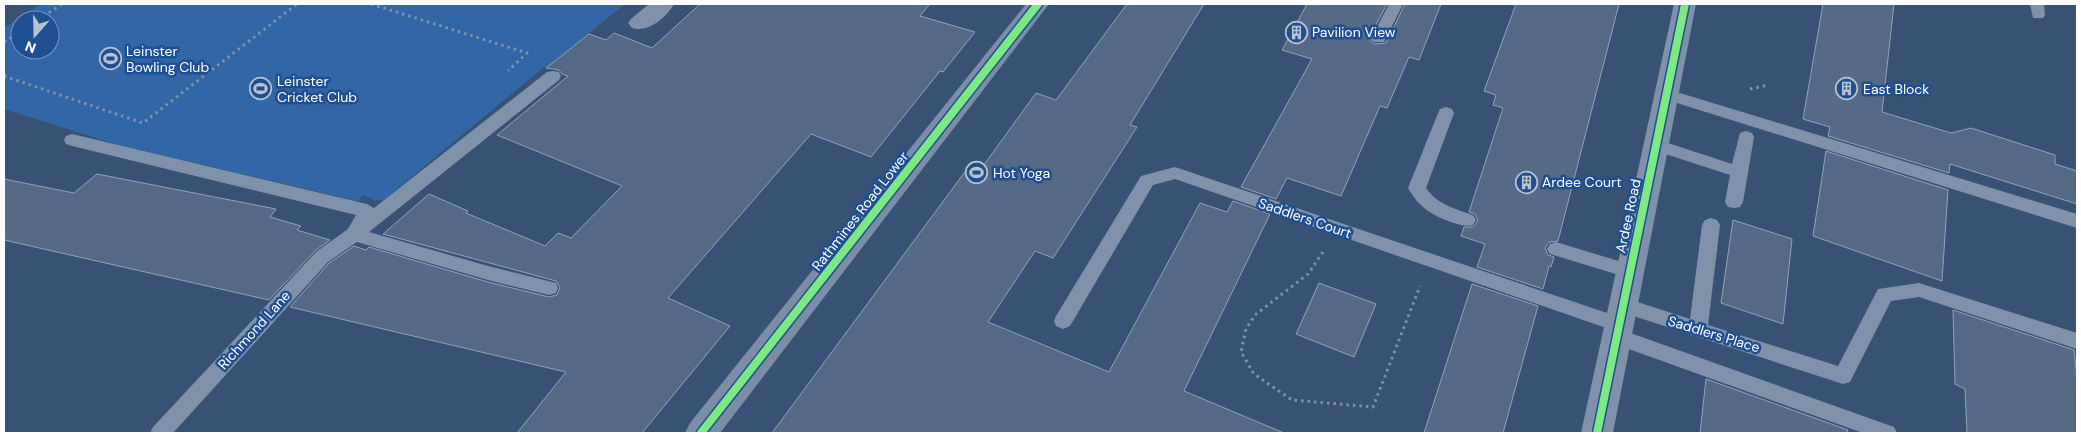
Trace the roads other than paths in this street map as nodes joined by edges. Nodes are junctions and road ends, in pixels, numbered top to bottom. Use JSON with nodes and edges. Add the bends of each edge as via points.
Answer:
{"nodes":[{"id":1,"x":663,"y":4,"type":"edge"},
{"id":2,"x":1038,"y":4,"type":"edge"},
{"id":3,"x":1396,"y":4,"type":"edge"},
{"id":4,"x":1685,"y":4,"type":"edge"},
{"id":5,"x":640,"y":23,"type":"dead end"},
{"id":6,"x":1379,"y":39,"type":"dead end"},
{"id":7,"x":553,"y":76,"type":"dead end"},
{"id":8,"x":1667,"y":94,"type":"junction"},
{"id":9,"x":1446,"y":113,"type":"dead end"},
{"id":10,"x":1746,"y":137,"type":"dead end"},
{"id":11,"x":72,"y":140,"type":"dead end"},
{"id":12,"x":1656,"y":145,"type":"junction"},
{"id":13,"x":1739,"y":172,"type":"junction"},
{"id":14,"x":1734,"y":202,"type":"dead end"},
{"id":15,"x":1467,"y":220,"type":"dead end"},
{"id":16,"x":2077,"y":221,"type":"edge"},
{"id":17,"x":1711,"y":225,"type":"dead end"},
{"id":18,"x":354,"y":234,"type":"junction"},
{"id":19,"x":1556,"y":249,"type":"dead end"},
{"id":20,"x":1629,"y":271,"type":"junction"},
{"id":21,"x":549,"y":288,"type":"dead end"},
{"id":22,"x":1063,"y":321,"type":"dead end"},
{"id":23,"x":1619,"y":322,"type":"junction"},
{"id":24,"x":1698,"y":329,"type":"junction"},
{"id":25,"x":2077,"y":341,"type":"edge"},
{"id":26,"x":160,"y":433,"type":"edge"},
{"id":27,"x":701,"y":433,"type":"edge"},
{"id":28,"x":1598,"y":433,"type":"edge"},
{"id":29,"x":1887,"y":433,"type":"edge"}],
"edges":[{"from":1,"to":5,"type":"street"},
{"from":2,"to":27,"type":"main road","name":"Rathmines Road Lower"},
{"from":3,"to":6,"type":"lane"},
{"from":4,"to":8,"type":"street","name":"Ardee Road"},
{"from":7,"to":18,"type":"lane","name":"Richmond Lane"},
{"from":8,"to":12,"type":"street","name":"Ardee Road"},
{"from":8,"to":16,"type":"lane"},
{"from":9,"to":15,"type":"lane","via":[[1417,188],[1425,201]]},
{"from":10,"to":13,"type":"lane"},
{"from":11,"to":18,"type":"lane","via":[[371,205]]},
{"from":12,"to":13,"type":"lane"},
{"from":12,"to":20,"type":"street","name":"Ardee Road"},
{"from":13,"to":14,"type":"lane"},
{"from":17,"to":24,"type":"lane"},
{"from":18,"to":21,"type":"lane"},
{"from":18,"to":26,"type":"lane","name":"Richmond Lane","via":[[322,257]]},
{"from":19,"to":20,"type":"lane"},
{"from":20,"to":23,"type":"street","name":"Ardee Road"},
{"from":22,"to":23,"type":"lane","name":"Saddlers Court","via":[[1147,180],[1174,173]]},
{"from":23,"to":24,"type":"lane","name":"Saddlers Place"},
{"from":23,"to":28,"type":"street","name":"Ardee Road"},
{"from":23,"to":29,"type":"lane"},
{"from":24,"to":25,"type":"lane","name":"Saddlers Place","via":[[1843,376],[1885,294],[1918,290]]}]}
